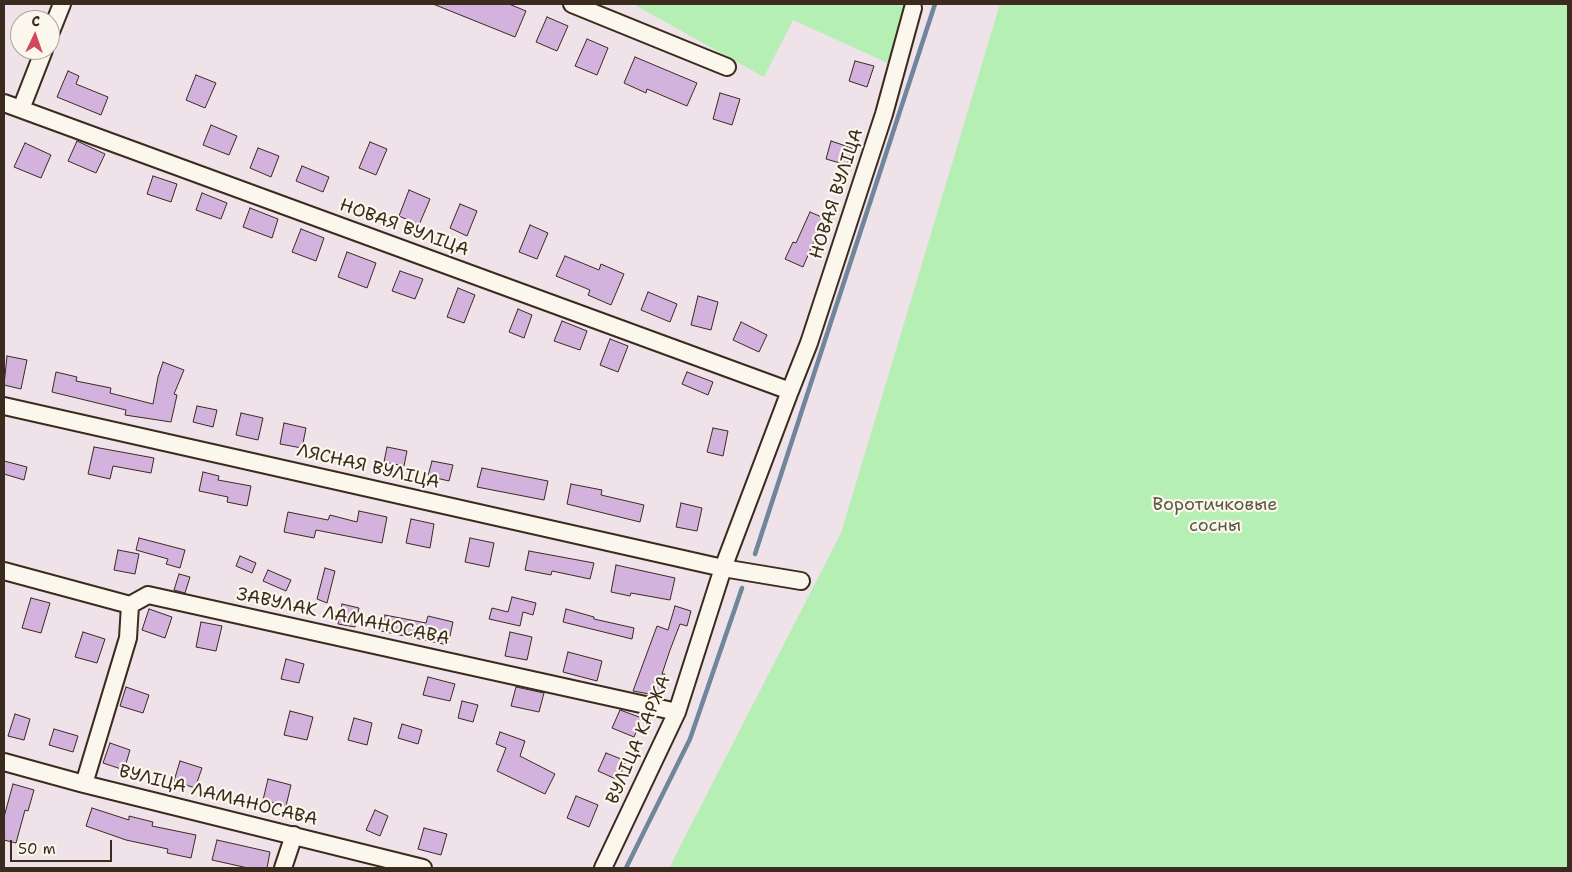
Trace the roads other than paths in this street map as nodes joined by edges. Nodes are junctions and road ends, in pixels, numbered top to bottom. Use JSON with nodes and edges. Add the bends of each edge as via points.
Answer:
{"nodes":[{"id":1,"x":572,"y":4,"type":"edge"},
{"id":2,"x":913,"y":8,"type":"dead end"},
{"id":3,"x":40,"y":60,"type":"edge"},
{"id":4,"x":727,"y":67,"type":"dead end"},
{"id":5,"x":4,"y":103,"type":"edge"},
{"id":6,"x":21,"y":109,"type":"junction"},
{"id":7,"x":790,"y":391,"type":"junction"},
{"id":8,"x":4,"y":406,"type":"edge"},
{"id":9,"x":723,"y":568,"type":"junction"},
{"id":10,"x":4,"y":571,"type":"edge"},
{"id":11,"x":801,"y":581,"type":"dead end"},
{"id":12,"x":130,"y":605,"type":"junction"},
{"id":13,"x":677,"y":712,"type":"junction"},
{"id":14,"x":4,"y":762,"type":"edge"},
{"id":15,"x":84,"y":784,"type":"junction"},
{"id":16,"x":294,"y":835,"type":"junction"},
{"id":17,"x":283,"y":868,"type":"edge"},
{"id":18,"x":423,"y":868,"type":"edge"},
{"id":19,"x":603,"y":868,"type":"edge"}],
"edges":[{"from":1,"to":4,"type":"street"},
{"from":2,"to":7,"type":"street","name":"НОВАЯ ВУЛІЦА","via":[[884,114],[809,343]]},
{"from":3,"to":6,"type":"street"},
{"from":5,"to":6,"type":"street","name":"НОВАЯ ВУЛІЦА"},
{"from":6,"to":7,"type":"street","name":"НОВАЯ ВУЛІЦА"},
{"from":7,"to":9,"type":"street","name":"НОВАЯ ВУЛІЦА"},
{"from":8,"to":9,"type":"street","name":"ЛЯСНАЯ ВУЛІЦА"},
{"from":9,"to":11,"type":"street","name":"ЛЯСНАЯ ВУЛІЦА"},
{"from":9,"to":13,"type":"street","name":"ВУЛІЦА КАРЖА"},
{"from":10,"to":12,"type":"street"},
{"from":12,"to":13,"type":"street","name":"ЗАВУЛАК ЛАМАНОСАВА","via":[[148,595]]},
{"from":12,"to":15,"type":"street","via":[[128,638]]},
{"from":13,"to":19,"type":"street","name":"ВУЛІЦА КАРЖА"},
{"from":14,"to":15,"type":"street","name":"ВУЛІЦА ЛАМАНОСАВА"},
{"from":15,"to":16,"type":"street","name":"ВУЛІЦА ЛАМАНОСАВА"},
{"from":16,"to":17,"type":"street"},
{"from":16,"to":18,"type":"street","name":"ВУЛІЦА ЛАМАНОСАВА"}]}
